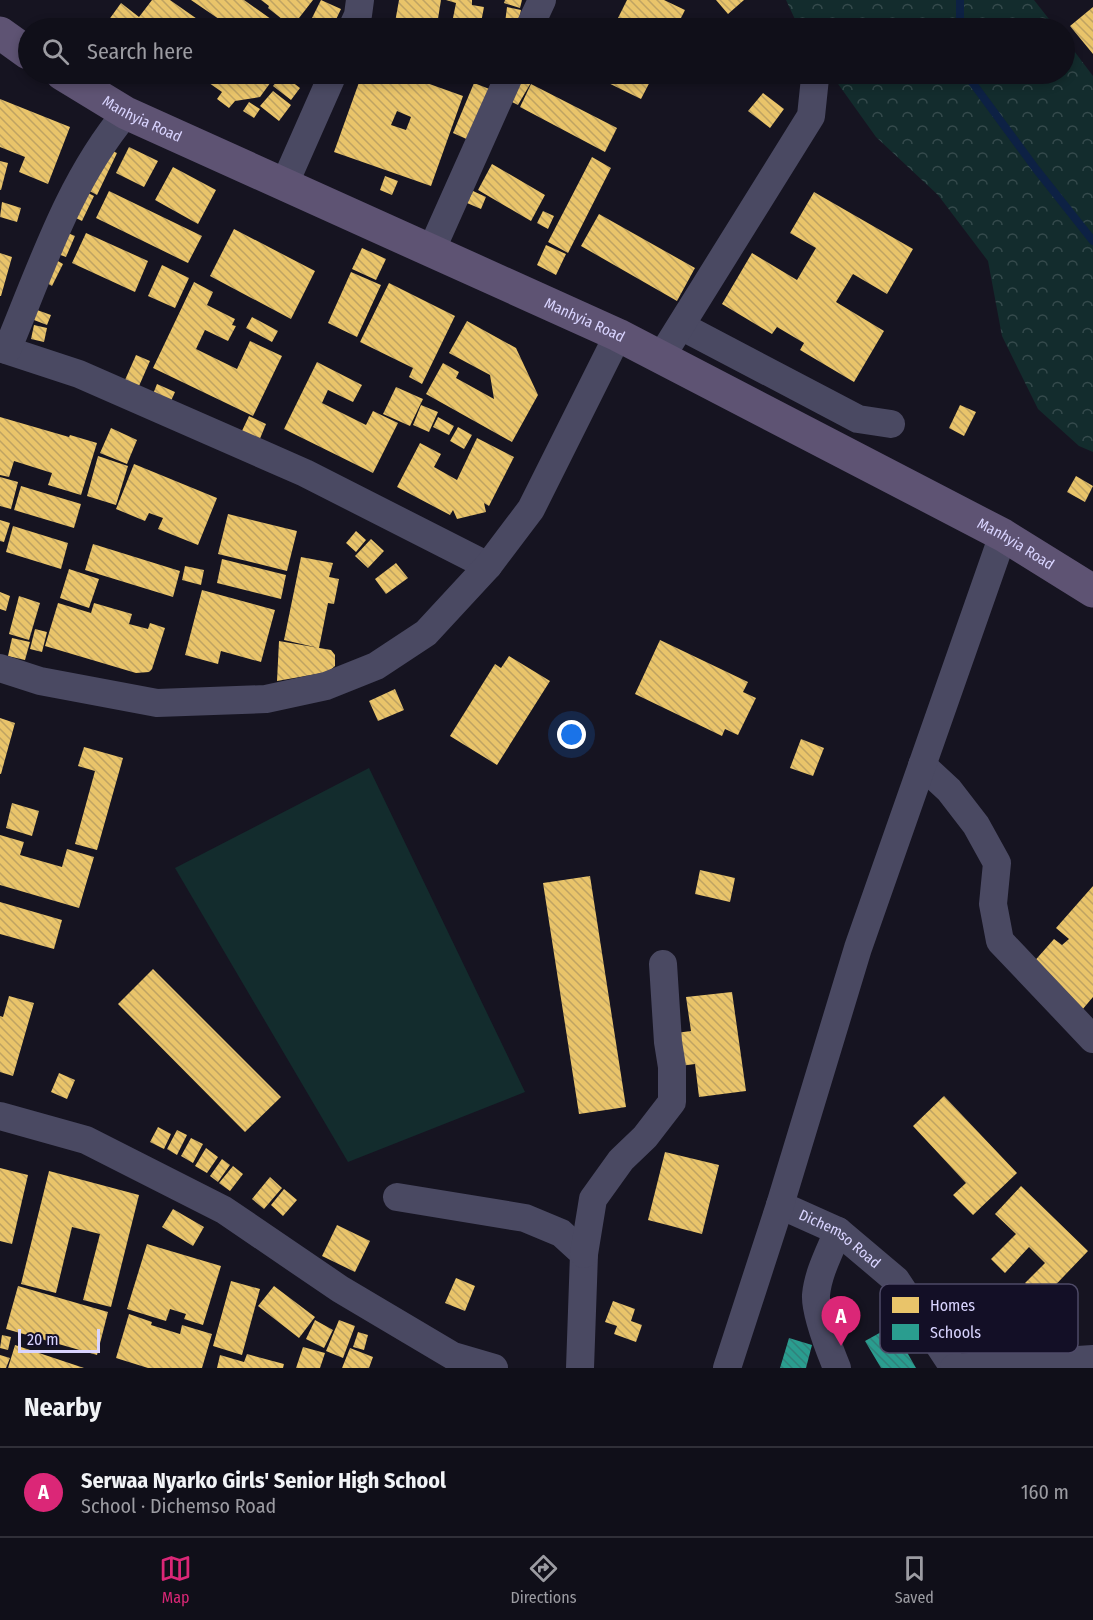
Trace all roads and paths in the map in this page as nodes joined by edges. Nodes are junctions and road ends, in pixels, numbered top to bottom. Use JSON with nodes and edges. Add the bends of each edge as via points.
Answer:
{"nodes":[{"id":1,"x":360,"y":0,"type":"edge"},
{"id":2,"x":542,"y":0,"type":"edge"},
{"id":3,"x":357,"y":18,"type":"edge"},
{"id":4,"x":534,"y":18,"type":"edge"},
{"id":5,"x":0,"y":33,"type":"edge"},
{"id":6,"x":18,"y":45,"type":"edge"},
{"id":7,"x":78,"y":84,"type":"edge"},
{"id":8,"x":329,"y":84,"type":"edge"},
{"id":9,"x":506,"y":84,"type":"edge"},
{"id":10,"x":814,"y":84,"type":"edge"},
{"id":11,"x":126,"y":113,"type":"junction"},
{"id":12,"x":284,"y":185,"type":"junction"},
{"id":13,"x":431,"y":251,"type":"junction"},
{"id":14,"x":681,"y":326,"type":"junction"},
{"id":15,"x":618,"y":335,"type":"junction"},
{"id":16,"x":3,"y":349,"type":"edge"},
{"id":17,"x":661,"y":357,"type":"junction"},
{"id":18,"x":891,"y":424,"type":"dead end"},
{"id":19,"x":1003,"y":535,"type":"junction"},
{"id":20,"x":488,"y":566,"type":"junction"},
{"id":21,"x":1093,"y":591,"type":"edge"},
{"id":22,"x":0,"y":668,"type":"edge"},
{"id":23,"x":922,"y":765,"type":"junction"},
{"id":24,"x":663,"y":964,"type":"dead end"},
{"id":25,"x":1093,"y":1039,"type":"edge"},
{"id":26,"x":0,"y":1116,"type":"edge"},
{"id":27,"x":397,"y":1197,"type":"dead end"},
{"id":28,"x":780,"y":1205,"type":"junction"},
{"id":29,"x":838,"y":1231,"type":"junction"},
{"id":30,"x":584,"y":1254,"type":"junction"},
{"id":31,"x":899,"y":1284,"type":"edge"},
{"id":32,"x":944,"y":1353,"type":"edge"},
{"id":33,"x":1093,"y":1359,"type":"edge"},
{"id":34,"x":451,"y":1362,"type":"edge"},
{"id":35,"x":494,"y":1368,"type":"edge"},
{"id":36,"x":580,"y":1368,"type":"edge"},
{"id":37,"x":728,"y":1368,"type":"edge"},
{"id":38,"x":837,"y":1368,"type":"edge"},
{"id":39,"x":954,"y":1368,"type":"edge"}],
"edges":[{"from":1,"to":3,"type":"street"},
{"from":2,"to":4,"type":"street"},
{"from":5,"to":6,"type":"main road"},
{"from":7,"to":11,"type":"main road","name":"Manhyia Road"},
{"from":8,"to":12,"type":"street"},
{"from":9,"to":13,"type":"street"},
{"from":10,"to":14,"type":"street","via":[[811,116]]},
{"from":11,"to":12,"type":"main road","name":"Manhyia Road"},
{"from":11,"to":16,"type":"street","via":[[104,139],[71,197]]},
{"from":12,"to":13,"type":"main road","name":"Manhyia Road"},
{"from":13,"to":15,"type":"main road","name":"Manhyia Road"},
{"from":14,"to":17,"type":"street"},
{"from":14,"to":18,"type":"street","via":[[858,419]]},
{"from":15,"to":17,"type":"main road","name":"Manhyia Road"},
{"from":15,"to":20,"type":"street","via":[[531,509]]},
{"from":16,"to":20,"type":"street","via":[[79,374],[305,473]]},
{"from":17,"to":19,"type":"main road","name":"Manhyia Road"},
{"from":19,"to":21,"type":"main road","name":"Manhyia Road"},
{"from":19,"to":23,"type":"street"},
{"from":20,"to":22,"type":"street","via":[[426,633],[376,666],[326,686],[267,699],[157,703],[40,681]]},
{"from":23,"to":25,"type":"street","via":[[949,790],[976,825],[997,863],[993,904],[1000,941]]},
{"from":23,"to":28,"type":"street","via":[[858,948]]},
{"from":24,"to":30,"type":"street","via":[[672,1102],[593,1199]]},
{"from":26,"to":34,"type":"street","via":[[86,1140],[224,1210]]},
{"from":27,"to":30,"type":"street","via":[[525,1218],[561,1233]]},
{"from":28,"to":29,"type":"street","name":"Dichemso Road"},
{"from":28,"to":37,"type":"street"},
{"from":29,"to":31,"type":"street","name":"Dichemso Road"},
{"from":29,"to":38,"type":"street","via":[[816,1296],[825,1340]]},
{"from":30,"to":36,"type":"street"},
{"from":32,"to":39,"type":"street","name":"Dichemso Road"},
{"from":33,"to":39,"type":"street"},
{"from":34,"to":35,"type":"street"}]}
